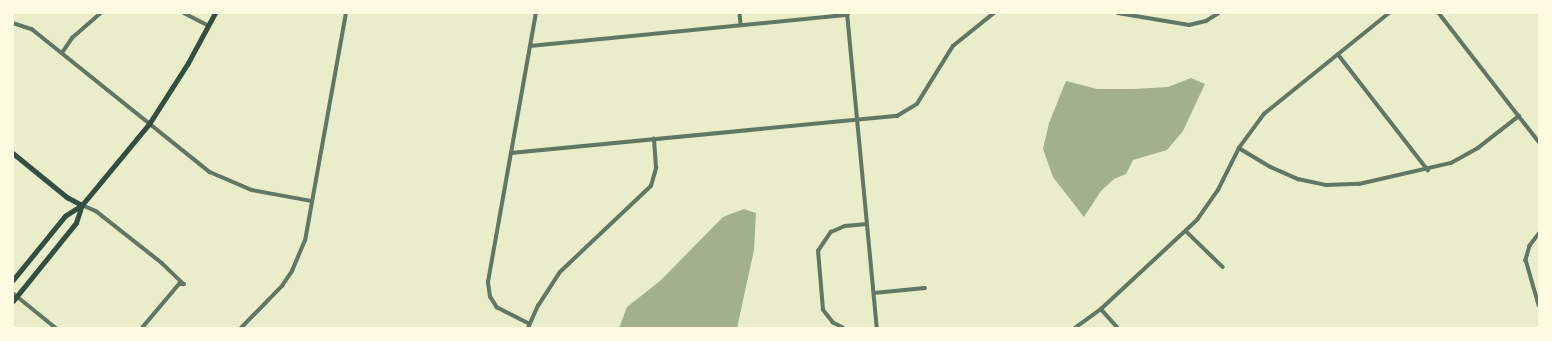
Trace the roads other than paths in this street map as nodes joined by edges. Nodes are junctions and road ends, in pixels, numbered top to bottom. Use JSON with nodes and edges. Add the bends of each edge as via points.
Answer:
{"nodes":[{"id":1,"x":101,"y":13,"type":"edge"},
{"id":2,"x":184,"y":13,"type":"edge"},
{"id":3,"x":215,"y":13,"type":"edge"},
{"id":4,"x":346,"y":13,"type":"edge"},
{"id":5,"x":536,"y":13,"type":"edge"},
{"id":6,"x":740,"y":13,"type":"edge"},
{"id":7,"x":994,"y":13,"type":"edge"},
{"id":8,"x":1118,"y":13,"type":"edge"},
{"id":9,"x":1219,"y":13,"type":"edge"},
{"id":10,"x":1390,"y":13,"type":"edge"},
{"id":11,"x":1439,"y":13,"type":"edge"},
{"id":12,"x":847,"y":14,"type":"edge"},
{"id":13,"x":13,"y":23,"type":"edge"},
{"id":14,"x":741,"y":25,"type":"junction"},
{"id":15,"x":209,"y":26,"type":"junction"},
{"id":16,"x":530,"y":46,"type":"junction"},
{"id":17,"x":62,"y":53,"type":"junction"},
{"id":18,"x":1338,"y":54,"type":"junction"},
{"id":19,"x":1519,"y":116,"type":"junction"},
{"id":20,"x":857,"y":120,"type":"junction"},
{"id":21,"x":148,"y":124,"type":"junction"},
{"id":22,"x":654,"y":139,"type":"junction"},
{"id":23,"x":1539,"y":142,"type":"edge"},
{"id":24,"x":1239,"y":148,"type":"junction"},
{"id":25,"x":13,"y":153,"type":"edge"},
{"id":26,"x":511,"y":153,"type":"junction"},
{"id":27,"x":1428,"y":170,"type":"junction"},
{"id":28,"x":312,"y":202,"type":"junction"},
{"id":29,"x":82,"y":205,"type":"junction"},
{"id":30,"x":867,"y":224,"type":"junction"},
{"id":31,"x":1187,"y":232,"type":"junction"},
{"id":32,"x":1539,"y":234,"type":"edge"},
{"id":33,"x":1223,"y":267,"type":"dead end"},
{"id":34,"x":13,"y":280,"type":"edge"},
{"id":35,"x":925,"y":288,"type":"dead end"},
{"id":36,"x":874,"y":293,"type":"junction"},
{"id":37,"x":15,"y":295,"type":"edge"},
{"id":38,"x":13,"y":301,"type":"edge"},
{"id":39,"x":1539,"y":305,"type":"edge"},
{"id":40,"x":1101,"y":309,"type":"junction"},
{"id":41,"x":529,"y":326,"type":"edge"},
{"id":42,"x":56,"y":328,"type":"edge"},
{"id":43,"x":142,"y":328,"type":"edge"},
{"id":44,"x":241,"y":328,"type":"edge"},
{"id":45,"x":843,"y":328,"type":"edge"},
{"id":46,"x":877,"y":328,"type":"edge"},
{"id":47,"x":1076,"y":328,"type":"edge"},
{"id":48,"x":1118,"y":328,"type":"edge"}],
"edges":[{"from":1,"to":17,"type":"street","via":[[72,38]]},
{"from":2,"to":15,"type":"street"},
{"from":3,"to":15,"type":"main road"},
{"from":4,"to":28,"type":"street"},
{"from":5,"to":16,"type":"street"},
{"from":6,"to":14,"type":"street"},
{"from":7,"to":20,"type":"street","via":[[953,46],[920,99],[910,110],[897,116]]},
{"from":8,"to":9,"type":"street","via":[[1189,25],[1206,21]]},
{"from":10,"to":18,"type":"street"},
{"from":11,"to":19,"type":"street"},
{"from":12,"to":14,"type":"street"},
{"from":12,"to":20,"type":"street"},
{"from":13,"to":17,"type":"street","via":[[32,29]]},
{"from":14,"to":16,"type":"street"},
{"from":15,"to":21,"type":"main road"},
{"from":16,"to":26,"type":"street"},
{"from":17,"to":21,"type":"street"},
{"from":18,"to":24,"type":"street","via":[[1264,114]]},
{"from":18,"to":27,"type":"street"},
{"from":19,"to":23,"type":"street"},
{"from":19,"to":27,"type":"street","via":[[1464,157]]},
{"from":20,"to":22,"type":"street"},
{"from":20,"to":30,"type":"street"},
{"from":21,"to":28,"type":"street","via":[[221,179],[252,190]]},
{"from":21,"to":29,"type":"main road"},
{"from":22,"to":26,"type":"street"},
{"from":22,"to":41,"type":"street","via":[[656,168],[651,186],[572,258],[549,287]]},
{"from":24,"to":27,"type":"street","via":[[1284,174],[1326,185],[1359,184]]},
{"from":24,"to":31,"type":"street","via":[[1208,206]]},
{"from":25,"to":29,"type":"main road","via":[[67,197]]},
{"from":26,"to":41,"type":"street","via":[[489,291],[493,303],[502,312]]},
{"from":28,"to":44,"type":"street","via":[[305,241],[292,271],[282,286]]},
{"from":29,"to":34,"type":"main road","via":[[65,216]]},
{"from":29,"to":37,"type":"main road","via":[[76,223]]},
{"from":29,"to":43,"type":"street","via":[[96,211],[162,263],[184,284],[179,284]]},
{"from":30,"to":36,"type":"street"},
{"from":30,"to":45,"type":"street","via":[[845,226],[831,232],[818,251],[821,303],[827,317]]},
{"from":31,"to":33,"type":"street"},
{"from":31,"to":40,"type":"street"},
{"from":32,"to":39,"type":"street","via":[[1530,246],[1526,260]]},
{"from":35,"to":36,"type":"street"},
{"from":36,"to":46,"type":"street"},
{"from":37,"to":38,"type":"main road"},
{"from":37,"to":42,"type":"street"},
{"from":40,"to":47,"type":"street"},
{"from":40,"to":48,"type":"street"}]}
